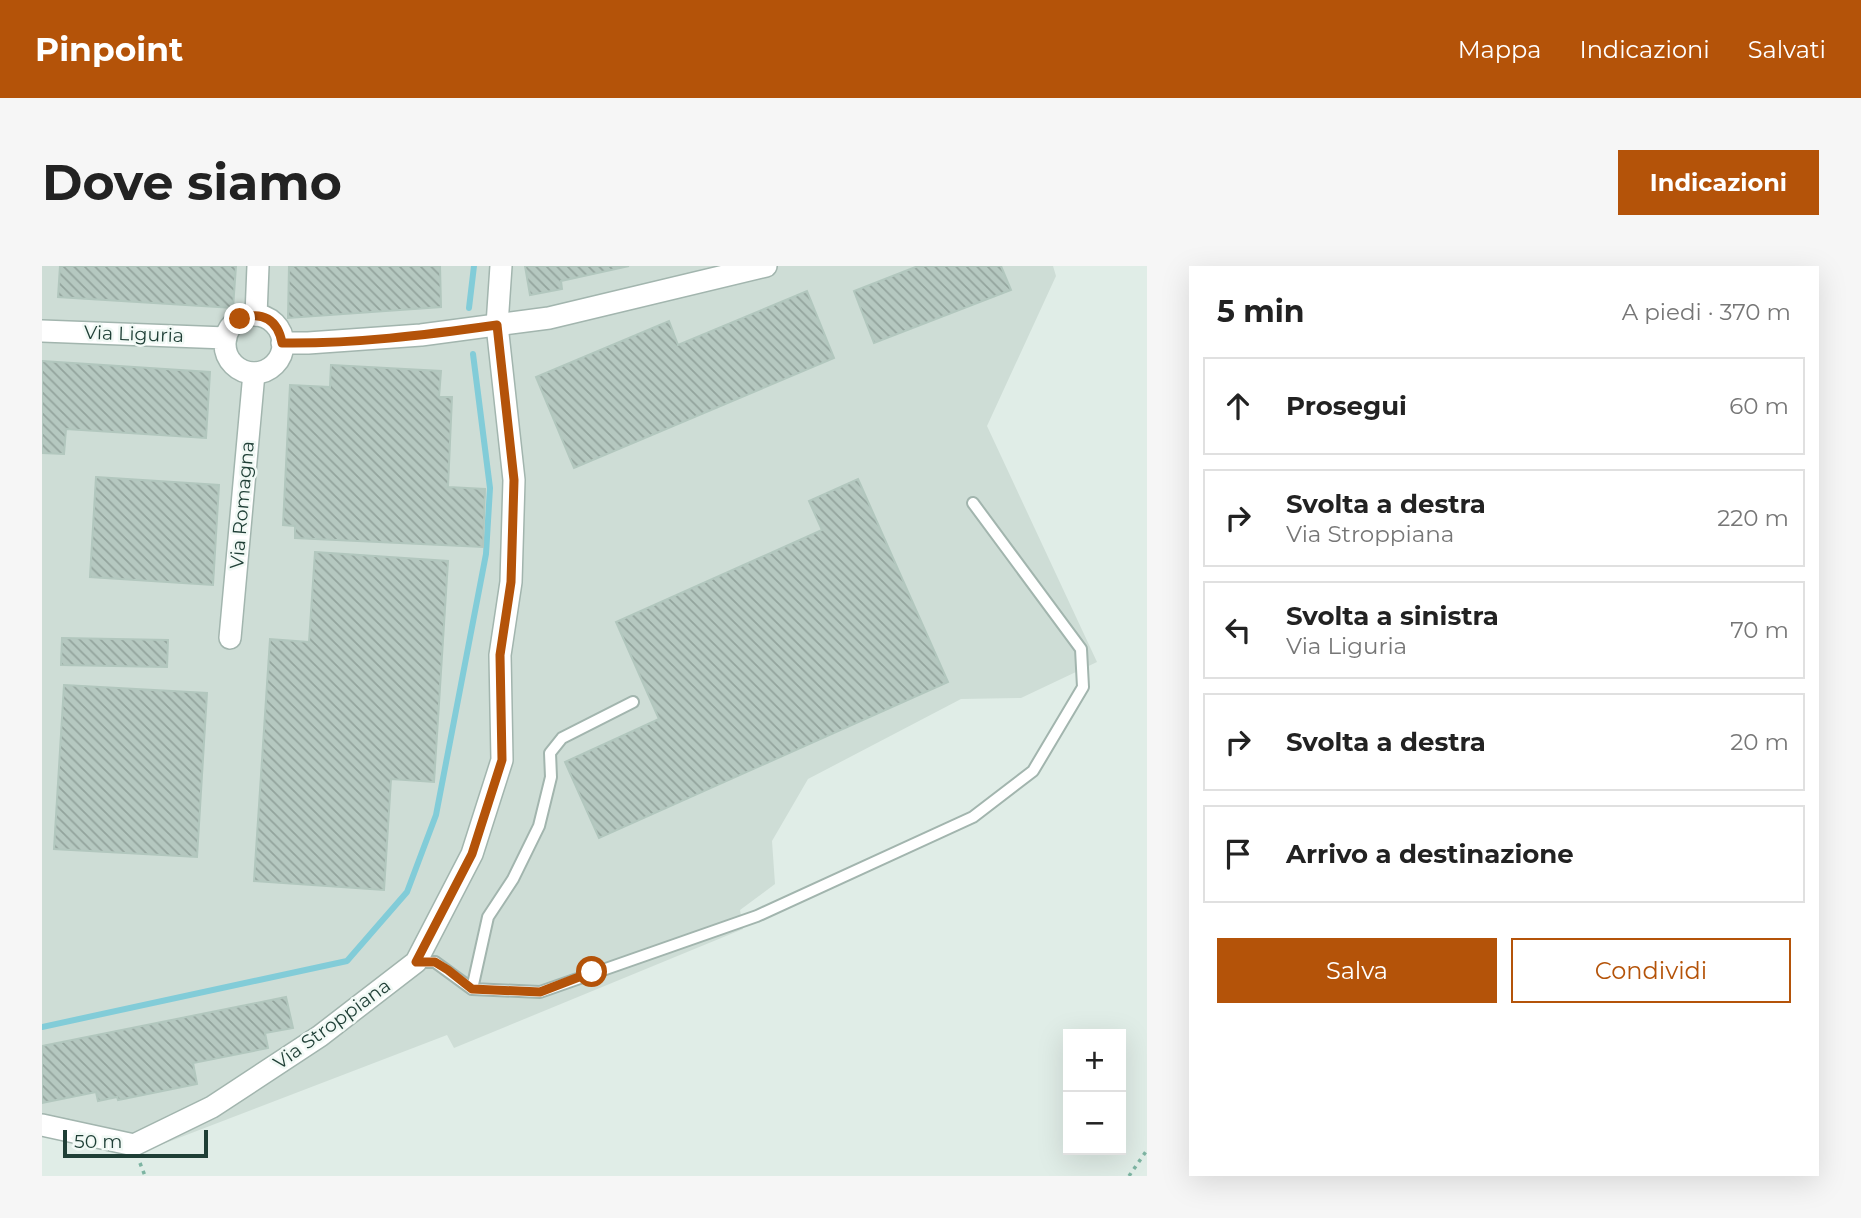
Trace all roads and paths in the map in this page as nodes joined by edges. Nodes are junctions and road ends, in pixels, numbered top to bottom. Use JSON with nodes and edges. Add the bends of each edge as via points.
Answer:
{"nodes":[{"id":1,"x":258,"y":266,"type":"edge"},
{"id":2,"x":501,"y":266,"type":"edge"},
{"id":3,"x":766,"y":266,"type":"edge"},
{"id":4,"x":256,"y":315,"type":"junction"},
{"id":5,"x":497,"y":325,"type":"junction"},
{"id":6,"x":42,"y":331,"type":"edge"},
{"id":7,"x":226,"y":338,"type":"junction"},
{"id":8,"x":282,"y":343,"type":"junction"},
{"id":9,"x":254,"y":373,"type":"junction"},
{"id":10,"x":973,"y":503,"type":"dead end"},
{"id":11,"x":230,"y":638,"type":"dead end"},
{"id":12,"x":633,"y":702,"type":"dead end"},
{"id":13,"x":416,"y":962,"type":"junction"},
{"id":14,"x":472,"y":989,"type":"junction"},
{"id":15,"x":42,"y":1125,"type":"edge"},
{"id":16,"x":1147,"y":1150,"type":"edge"},
{"id":17,"x":1129,"y":1176,"type":"edge"}],
"edges":[{"from":1,"to":4,"type":"street"},
{"from":2,"to":5,"type":"street","name":"Via Stroppiana"},
{"from":3,"to":5,"type":"street","via":[[549,318]]},
{"from":4,"to":7,"type":"street","via":[[233,324]]},
{"from":4,"to":8,"type":"street","via":[[277,327]]},
{"from":5,"to":8,"type":"street","via":[[421,335]]},
{"from":5,"to":13,"type":"street","name":"Via Stroppiana","via":[[514,480],[511,582],[500,655],[502,760],[472,854]]},
{"from":6,"to":7,"type":"street","name":"Via Liguria"},
{"from":7,"to":9,"type":"street","via":[[226,353],[234,365]]},
{"from":8,"to":9,"type":"street","via":[[276,362]]},
{"from":9,"to":11,"type":"street","name":"Via Romagna"},
{"from":10,"to":14,"type":"lane","via":[[1081,649],[1083,687],[1033,771],[974,817],[757,916],[540,992]]},
{"from":12,"to":14,"type":"lane","via":[[562,738],[550,753],[551,777],[539,826],[488,917]]},
{"from":13,"to":14,"type":"lane","via":[[435,962]]},
{"from":13,"to":15,"type":"street","name":"Via Stroppiana","via":[[320,1036],[212,1107],[134,1144]]},
{"from":16,"to":17,"type":"path"}]}
